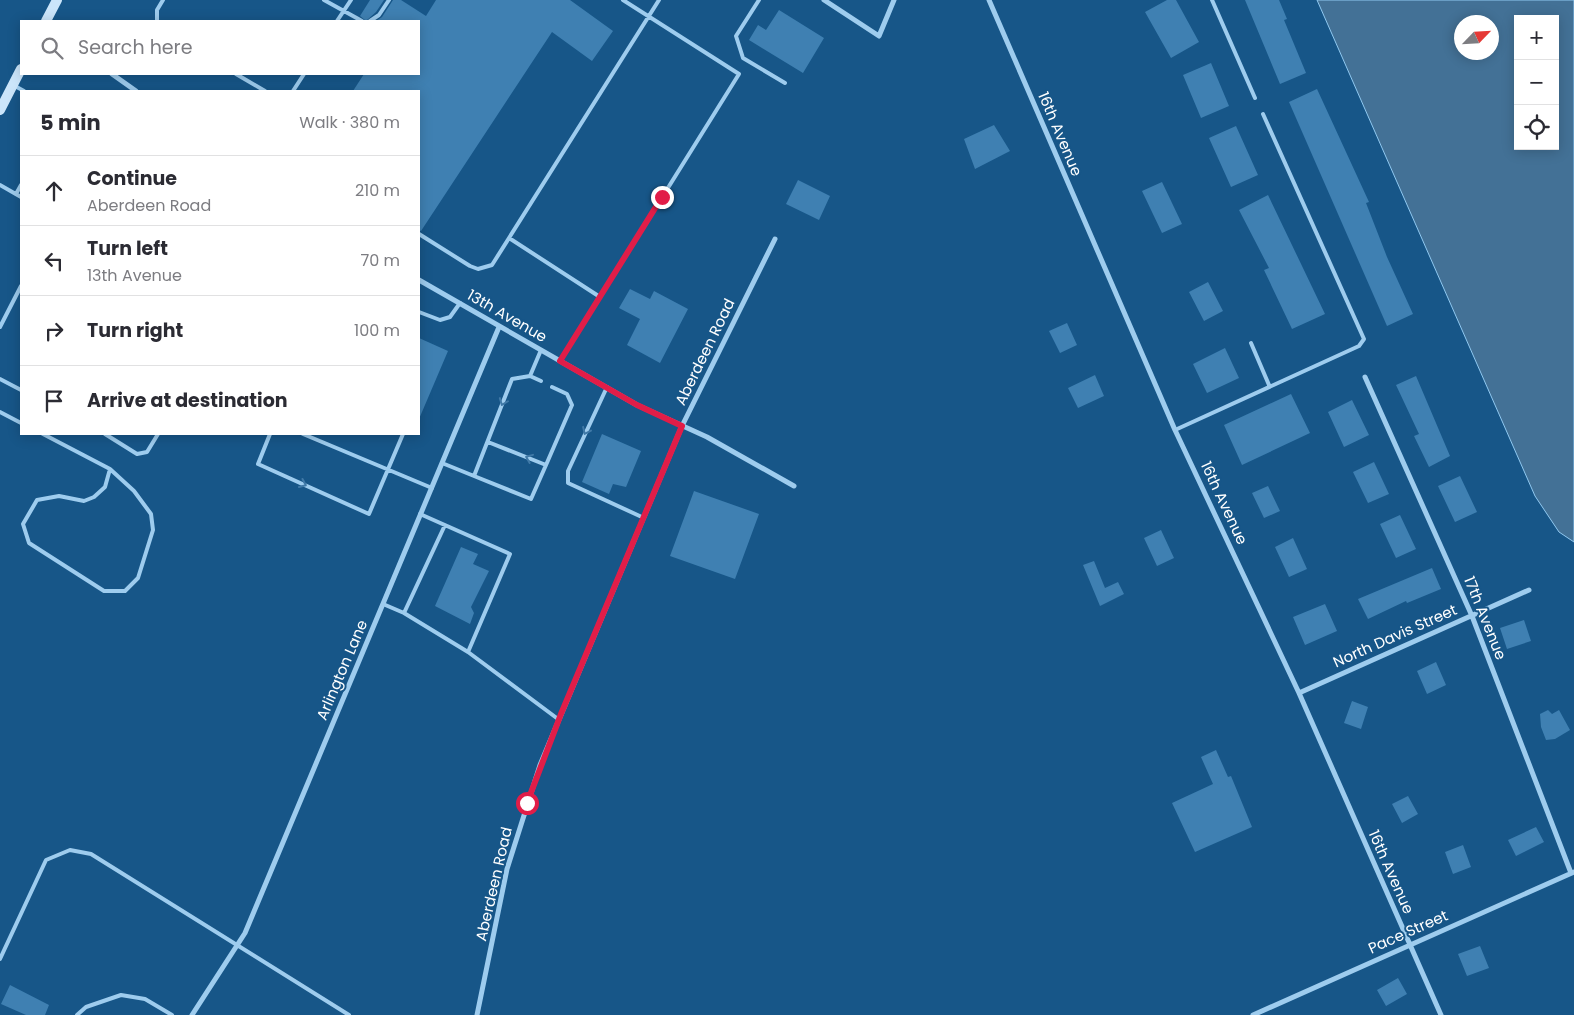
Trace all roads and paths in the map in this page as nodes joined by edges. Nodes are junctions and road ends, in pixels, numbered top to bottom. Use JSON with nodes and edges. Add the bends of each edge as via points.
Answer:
{"nodes":[{"id":1,"x":57,"y":0,"type":"edge"},
{"id":2,"x":163,"y":0,"type":"edge"},
{"id":3,"x":324,"y":0,"type":"edge"},
{"id":4,"x":351,"y":0,"type":"edge"},
{"id":5,"x":389,"y":0,"type":"edge"},
{"id":6,"x":622,"y":0,"type":"edge"},
{"id":7,"x":659,"y":0,"type":"edge"},
{"id":8,"x":759,"y":0,"type":"edge"},
{"id":9,"x":824,"y":0,"type":"edge"},
{"id":10,"x":894,"y":0,"type":"edge"},
{"id":11,"x":989,"y":0,"type":"edge"},
{"id":12,"x":1212,"y":0,"type":"edge"},
{"id":13,"x":343,"y":11,"type":"junction"},
{"id":14,"x":649,"y":16,"type":"junction"},
{"id":15,"x":47,"y":20,"type":"edge"},
{"id":16,"x":157,"y":20,"type":"edge"},
{"id":17,"x":338,"y":20,"type":"edge"},
{"id":18,"x":360,"y":20,"type":"edge"},
{"id":19,"x":372,"y":20,"type":"edge"},
{"id":20,"x":20,"y":71,"type":"edge"},
{"id":21,"x":113,"y":75,"type":"edge"},
{"id":22,"x":238,"y":75,"type":"edge"},
{"id":23,"x":303,"y":75,"type":"edge"},
{"id":24,"x":785,"y":83,"type":"dead end"},
{"id":25,"x":13,"y":85,"type":"junction"},
{"id":26,"x":22,"y":90,"type":"edge"},
{"id":27,"x":135,"y":90,"type":"edge"},
{"id":28,"x":262,"y":90,"type":"edge"},
{"id":29,"x":294,"y":90,"type":"edge"},
{"id":30,"x":1255,"y":98,"type":"dead end"},
{"id":31,"x":0,"y":110,"type":"edge"},
{"id":32,"x":1262,"y":114,"type":"dead end"},
{"id":33,"x":0,"y":185,"type":"edge"},
{"id":34,"x":20,"y":187,"type":"edge"},
{"id":35,"x":16,"y":194,"type":"junction"},
{"id":36,"x":20,"y":196,"type":"edge"},
{"id":37,"x":420,"y":235,"type":"edge"},
{"id":38,"x":509,"y":238,"type":"junction"},
{"id":39,"x":774,"y":239,"type":"dead end"},
{"id":40,"x":420,"y":281,"type":"edge"},
{"id":41,"x":20,"y":288,"type":"edge"},
{"id":42,"x":600,"y":297,"type":"junction"},
{"id":43,"x":460,"y":303,"type":"junction"},
{"id":44,"x":420,"y":312,"type":"edge"},
{"id":45,"x":0,"y":327,"type":"edge"},
{"id":46,"x":499,"y":327,"type":"junction"},
{"id":47,"x":1251,"y":342,"type":"dead end"},
{"id":48,"x":541,"y":350,"type":"junction"},
{"id":49,"x":560,"y":361,"type":"junction"},
{"id":50,"x":530,"y":376,"type":"junction"},
{"id":51,"x":1365,"y":377,"type":"dead end"},
{"id":52,"x":0,"y":378,"type":"edge"},
{"id":53,"x":541,"y":381,"type":"dead end"},
{"id":54,"x":1269,"y":385,"type":"junction"},
{"id":55,"x":552,"y":387,"type":"dead end"},
{"id":56,"x":607,"y":387,"type":"junction"},
{"id":57,"x":20,"y":389,"type":"edge"},
{"id":58,"x":0,"y":412,"type":"edge"},
{"id":59,"x":20,"y":422,"type":"edge"},
{"id":60,"x":682,"y":426,"type":"junction"},
{"id":61,"x":1175,"y":430,"type":"junction"},
{"id":62,"x":45,"y":435,"type":"edge"},
{"id":63,"x":107,"y":435,"type":"edge"},
{"id":64,"x":157,"y":435,"type":"edge"},
{"id":65,"x":270,"y":435,"type":"edge"},
{"id":66,"x":305,"y":435,"type":"edge"},
{"id":67,"x":403,"y":435,"type":"edge"},
{"id":68,"x":488,"y":442,"type":"junction"},
{"id":69,"x":442,"y":463,"type":"junction"},
{"id":70,"x":546,"y":465,"type":"junction"},
{"id":71,"x":110,"y":469,"type":"junction"},
{"id":72,"x":387,"y":469,"type":"junction"},
{"id":73,"x":474,"y":476,"type":"junction"},
{"id":74,"x":794,"y":486,"type":"dead end"},
{"id":75,"x":432,"y":488,"type":"junction"},
{"id":76,"x":420,"y":514,"type":"junction"},
{"id":77,"x":644,"y":518,"type":"junction"},
{"id":78,"x":445,"y":525,"type":"junction"},
{"id":79,"x":1529,"y":590,"type":"dead end"},
{"id":80,"x":383,"y":604,"type":"junction"},
{"id":81,"x":404,"y":613,"type":"junction"},
{"id":82,"x":1472,"y":616,"type":"junction"},
{"id":83,"x":468,"y":652,"type":"junction"},
{"id":84,"x":1299,"y":693,"type":"junction"},
{"id":85,"x":558,"y":720,"type":"junction"},
{"id":86,"x":1573,"y":872,"type":"edge"},
{"id":87,"x":1411,"y":945,"type":"junction"},
{"id":88,"x":237,"y":946,"type":"junction"},
{"id":89,"x":0,"y":959,"type":"edge"},
{"id":90,"x":77,"y":1015,"type":"edge"},
{"id":91,"x":172,"y":1015,"type":"edge"},
{"id":92,"x":192,"y":1015,"type":"edge"},
{"id":93,"x":349,"y":1015,"type":"edge"},
{"id":94,"x":477,"y":1015,"type":"edge"},
{"id":95,"x":1253,"y":1015,"type":"edge"},
{"id":96,"x":1441,"y":1015,"type":"edge"}],
"edges":[{"from":1,"to":15,"type":"main road"},
{"from":2,"to":16,"type":"lane","via":[[157,10]]},
{"from":3,"to":13,"type":"lane"},
{"from":4,"to":13,"type":"lane"},
{"from":5,"to":19,"type":"lane"},
{"from":6,"to":14,"type":"lane"},
{"from":7,"to":14,"type":"lane"},
{"from":8,"to":24,"type":"lane","via":[[736,36],[743,58]]},
{"from":9,"to":10,"type":"street","via":[[880,36]]},
{"from":11,"to":61,"type":"street","name":"16th Avenue"},
{"from":12,"to":30,"type":"lane"},
{"from":13,"to":17,"type":"lane"},
{"from":13,"to":18,"type":"lane"},
{"from":14,"to":38,"type":"lane"},
{"from":14,"to":42,"type":"lane","via":[[739,74]]},
{"from":20,"to":25,"type":"main road"},
{"from":21,"to":27,"type":"street"},
{"from":22,"to":28,"type":"lane"},
{"from":23,"to":29,"type":"lane"},
{"from":25,"to":26,"type":"lane"},
{"from":25,"to":31,"type":"main road"},
{"from":32,"to":54,"type":"lane","via":[[1364,339],[1359,346]]},
{"from":33,"to":35,"type":"lane"},
{"from":34,"to":35,"type":"lane"},
{"from":35,"to":36,"type":"lane"},
{"from":37,"to":38,"type":"lane","via":[[478,269],[492,265]]},
{"from":38,"to":42,"type":"lane"},
{"from":39,"to":60,"type":"street","name":"Aberdeen Road"},
{"from":40,"to":43,"type":"street","name":"13th Avenue"},
{"from":41,"to":45,"type":"lane"},
{"from":42,"to":49,"type":"lane"},
{"from":43,"to":44,"type":"lane","via":[[450,317],[440,320]]},
{"from":43,"to":46,"type":"street","name":"13th Avenue"},
{"from":46,"to":48,"type":"street","name":"13th Avenue"},
{"from":46,"to":69,"type":"street","name":"Arlington Lane"},
{"from":47,"to":54,"type":"lane"},
{"from":48,"to":49,"type":"street","name":"13th Avenue"},
{"from":48,"to":50,"type":"lane"},
{"from":49,"to":56,"type":"street","name":"13th Avenue"},
{"from":50,"to":53,"type":"lane"},
{"from":50,"to":68,"type":"lane","one_way":true,"via":[[512,379]]},
{"from":51,"to":82,"type":"street","name":"17th Avenue"},
{"from":52,"to":57,"type":"lane"},
{"from":54,"to":61,"type":"lane"},
{"from":55,"to":70,"type":"lane","via":[[567,394],[572,405]]},
{"from":56,"to":60,"type":"street","name":"13th Avenue"},
{"from":56,"to":77,"type":"lane","one_way":true,"via":[[568,471],[568,483]]},
{"from":58,"to":59,"type":"lane"},
{"from":60,"to":74,"type":"street","name":"13th Avenue"},
{"from":60,"to":77,"type":"street","name":"Aberdeen Road"},
{"from":61,"to":84,"type":"street","name":"16th Avenue"},
{"from":62,"to":71,"type":"lane"},
{"from":63,"to":64,"type":"lane","via":[[137,454],[147,452]]},
{"from":65,"to":72,"type":"lane","one_way":true,"via":[[258,464],[369,514]]},
{"from":66,"to":72,"type":"lane"},
{"from":67,"to":72,"type":"lane"},
{"from":70,"to":68,"type":"lane","one_way":true},
{"from":68,"to":73,"type":"lane"},
{"from":69,"to":73,"type":"lane"},
{"from":69,"to":75,"type":"street","name":"Arlington Lane"},
{"from":70,"to":73,"type":"lane","via":[[531,499]]},
{"from":71,"to":71,"type":"lane","via":[[134,491],[151,514],[154,530],[138,578],[125,590],[104,590],[29,543],[23,524],[37,500],[59,496],[84,501],[94,497],[104,487]]},
{"from":72,"to":75,"type":"lane"},
{"from":75,"to":76,"type":"street","name":"Arlington Lane"},
{"from":76,"to":78,"type":"lane"},
{"from":76,"to":80,"type":"street","name":"Arlington Lane"},
{"from":77,"to":85,"type":"street","name":"Aberdeen Road"},
{"from":78,"to":81,"type":"lane"},
{"from":78,"to":83,"type":"lane","via":[[510,554]]},
{"from":79,"to":82,"type":"street","name":"North Davis Street"},
{"from":80,"to":81,"type":"lane"},
{"from":80,"to":88,"type":"street","name":"Arlington Lane"},
{"from":81,"to":83,"type":"lane"},
{"from":82,"to":84,"type":"street","name":"North Davis Street"},
{"from":82,"to":86,"type":"street","name":"17th Avenue"},
{"from":83,"to":85,"type":"lane"},
{"from":84,"to":87,"type":"street","name":"16th Avenue"},
{"from":85,"to":94,"type":"street","name":"Aberdeen Road","via":[[507,869]]},
{"from":86,"to":87,"type":"street","name":"Pace Street"},
{"from":87,"to":95,"type":"street","name":"Pace Street"},
{"from":87,"to":96,"type":"street","name":"16th Avenue"},
{"from":88,"to":89,"type":"lane","via":[[91,854],[70,850],[46,860]]},
{"from":88,"to":92,"type":"street","name":"Arlington Lane"},
{"from":88,"to":93,"type":"lane"},
{"from":90,"to":91,"type":"lane","via":[[86,1007],[120,995],[145,1000]]}]}
